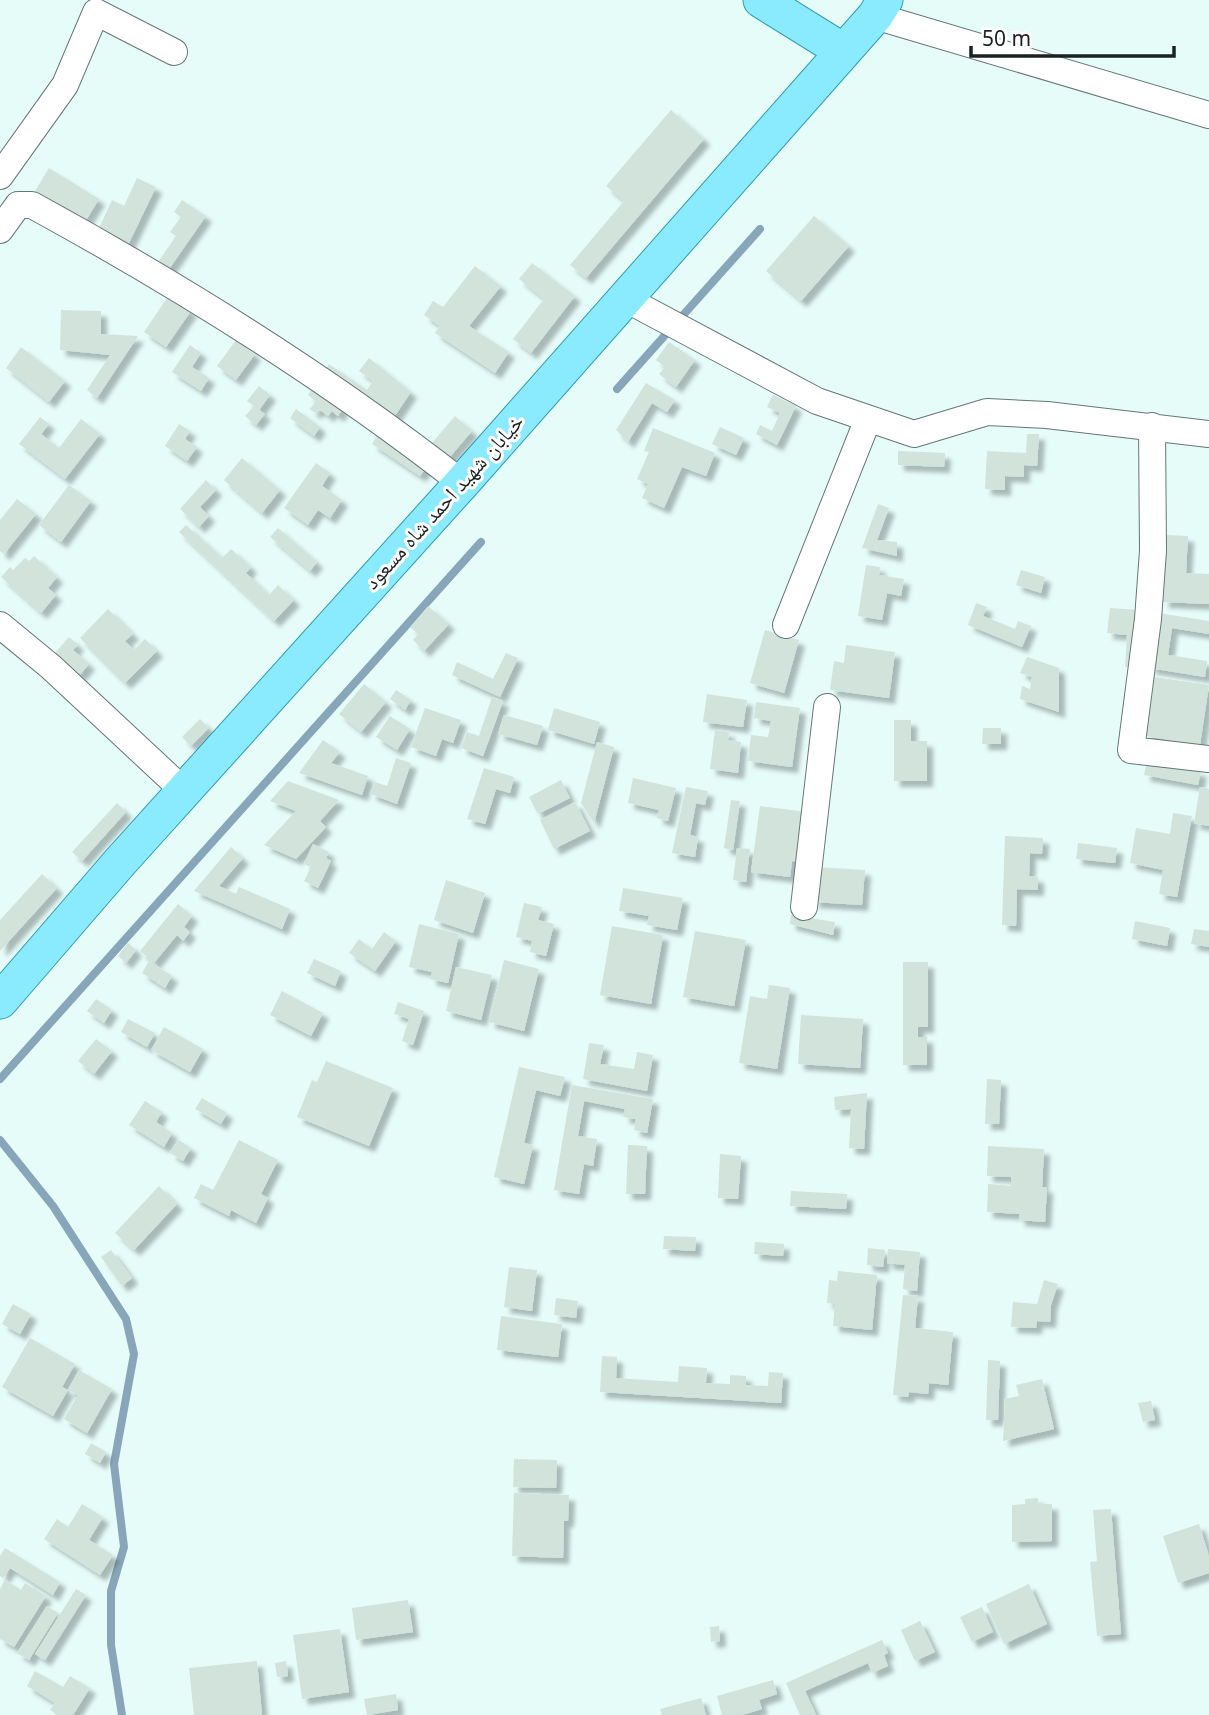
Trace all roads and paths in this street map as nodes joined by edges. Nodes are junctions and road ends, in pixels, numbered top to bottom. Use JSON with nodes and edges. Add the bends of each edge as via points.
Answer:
{"nodes":[{"id":1,"x":761,"y":0,"type":"edge"},
{"id":2,"x":880,"y":8,"type":"edge"},
{"id":3,"x":844,"y":51,"type":"junction"},
{"id":4,"x":174,"y":52,"type":"dead end"},
{"id":5,"x":1209,"y":115,"type":"edge"},
{"id":6,"x":0,"y":176,"type":"edge"},
{"id":7,"x":9,"y":200,"type":"edge"},
{"id":8,"x":0,"y":230,"type":"edge"},
{"id":9,"x":624,"y":298,"type":"junction"},
{"id":10,"x":868,"y":419,"type":"junction"},
{"id":11,"x":1152,"y":426,"type":"junction"},
{"id":12,"x":1209,"y":434,"type":"edge"},
{"id":13,"x":461,"y":483,"type":"junction"},
{"id":14,"x":0,"y":625,"type":"edge"},
{"id":15,"x":786,"y":625,"type":"dead end"},
{"id":16,"x":827,"y":707,"type":"dead end"},
{"id":17,"x":1209,"y":759,"type":"edge"},
{"id":18,"x":185,"y":792,"type":"junction"},
{"id":19,"x":804,"y":907,"type":"dead end"},
{"id":20,"x":0,"y":1001,"type":"edge"}],
"edges":[{"from":1,"to":3,"type":"main road"},
{"from":2,"to":3,"type":"main road","name":"خیابان شهید احمد شاه مسعود"},
{"from":2,"to":5,"type":"street"},
{"from":3,"to":9,"type":"main road","name":"خیابان شهید احمد شاه مسعود"},
{"from":4,"to":6,"type":"street","via":[[96,12],[65,85]]},
{"from":7,"to":8,"type":"street"},
{"from":7,"to":13,"type":"street","via":[[32,205],[153,271],[405,438]]},
{"from":9,"to":10,"type":"street","via":[[817,401]]},
{"from":9,"to":13,"type":"main road","name":"خیابان شهید احمد شاه مسعود"},
{"from":10,"to":11,"type":"street","via":[[914,434],[987,412]]},
{"from":10,"to":15,"type":"street"},
{"from":11,"to":12,"type":"street"},
{"from":11,"to":17,"type":"street","via":[[1153,551],[1131,750]]},
{"from":13,"to":18,"type":"main road","name":"خیابان شهید احمد شاه مسعود"},
{"from":14,"to":18,"type":"street"},
{"from":16,"to":19,"type":"street"},
{"from":18,"to":20,"type":"main road","name":"خیابان شهید احمد شاه مسعود"}]}
